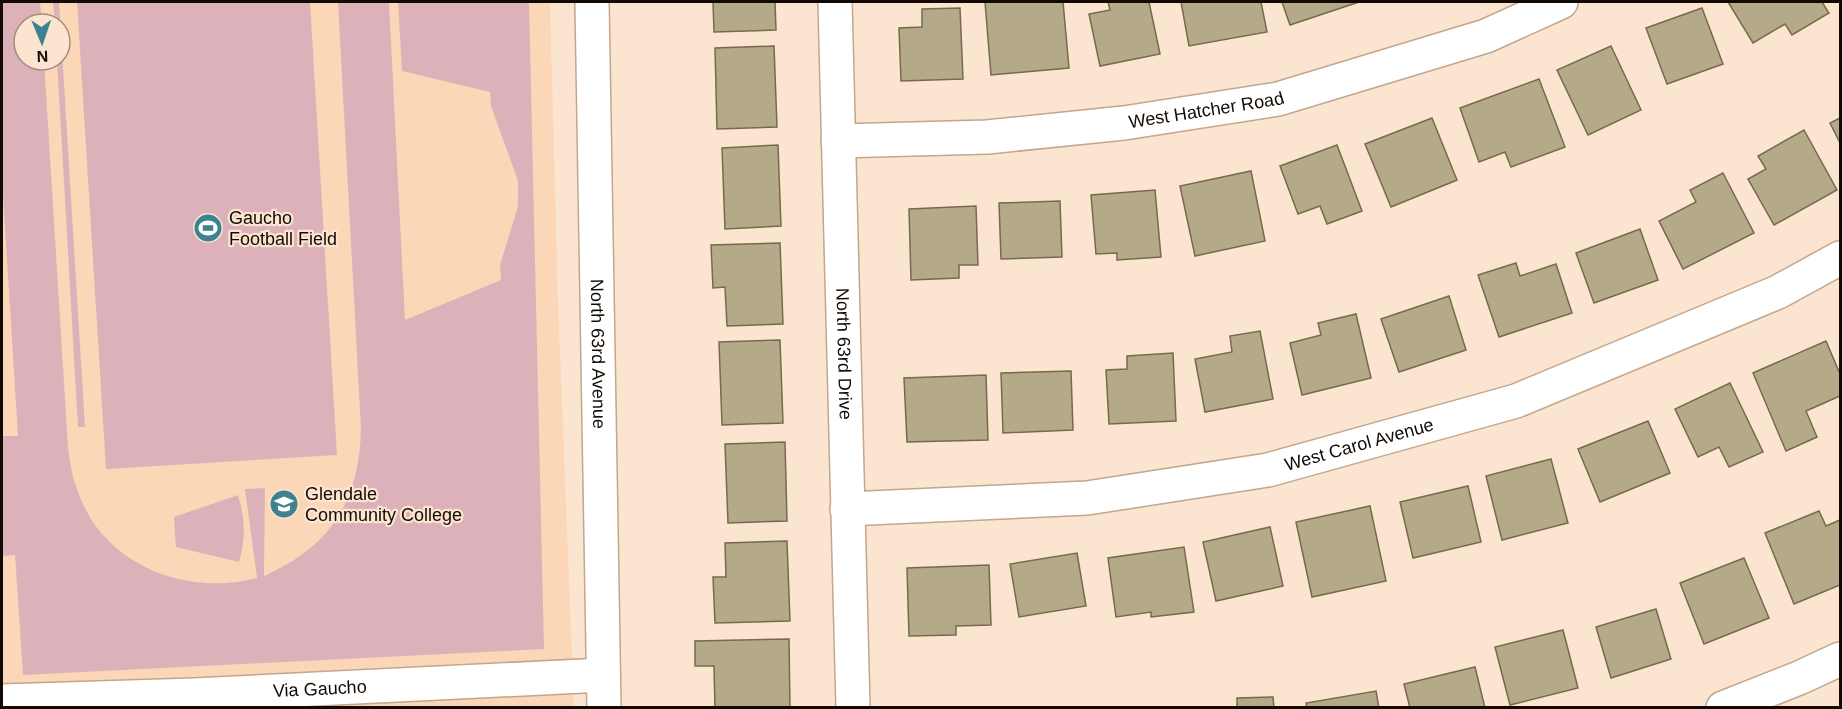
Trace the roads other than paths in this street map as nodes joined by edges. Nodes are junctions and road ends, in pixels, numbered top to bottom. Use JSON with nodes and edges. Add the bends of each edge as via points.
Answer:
{"nodes":[{"id":1,"x":592,"y":2,"type":"edge"},
{"id":2,"x":835,"y":2,"type":"edge"},
{"id":3,"x":1561,"y":2,"type":"edge"},
{"id":4,"x":838,"y":141,"type":"junction"},
{"id":5,"x":1840,"y":258,"type":"edge"},
{"id":6,"x":847,"y":509,"type":"junction"},
{"id":7,"x":1840,"y":659,"type":"edge"},
{"id":8,"x":603,"y":675,"type":"junction"},
{"id":9,"x":2,"y":701,"type":"edge"},
{"id":10,"x":604,"y":708,"type":"edge"},
{"id":11,"x":853,"y":708,"type":"edge"},
{"id":12,"x":1723,"y":708,"type":"edge"}],
"edges":[{"from":1,"to":8,"type":"street","name":"North 63rd Avenue"},
{"from":2,"to":4,"type":"street","name":"North 63rd Drive"},
{"from":3,"to":4,"type":"street","name":"West Hatcher Road","via":[[1486,36],[1278,99],[1124,123],[999,136]]},
{"from":4,"to":6,"type":"street","name":"North 63rd Drive"},
{"from":5,"to":6,"type":"street","name":"West Carol Avenue","via":[[1778,292],[1516,401],[1268,470],[1087,498]]},
{"from":6,"to":11,"type":"street","name":"North 63rd Drive"},
{"from":7,"to":12,"type":"street"},
{"from":8,"to":9,"type":"street","name":"Via Gaucho"},
{"from":8,"to":10,"type":"street","name":"North 63rd Avenue"}]}
